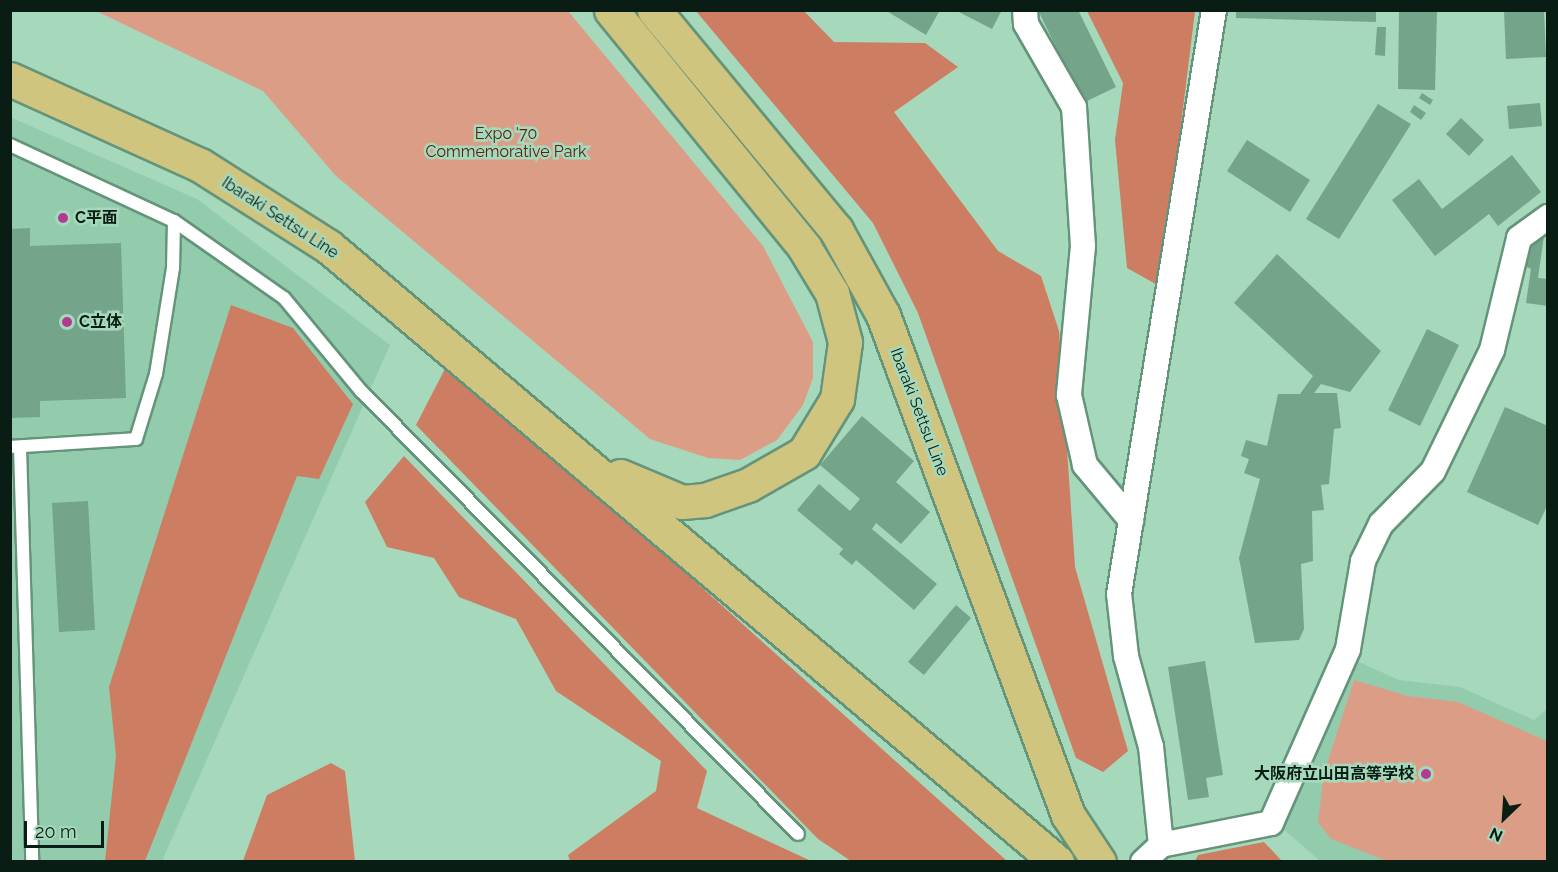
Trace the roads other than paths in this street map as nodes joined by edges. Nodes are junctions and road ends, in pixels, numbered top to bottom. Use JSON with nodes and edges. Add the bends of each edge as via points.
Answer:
{"nodes":[{"id":1,"x":611,"y":10,"type":"edge"},
{"id":2,"x":654,"y":10,"type":"edge"},
{"id":3,"x":1025,"y":10,"type":"edge"},
{"id":4,"x":1214,"y":10,"type":"edge"},
{"id":5,"x":10,"y":79,"type":"edge"},
{"id":6,"x":10,"y":145,"type":"edge"},
{"id":7,"x":1548,"y":217,"type":"edge"},
{"id":8,"x":174,"y":221,"type":"junction"},
{"id":9,"x":15,"y":447,"type":"edge"},
{"id":10,"x":573,"y":452,"type":"junction"},
{"id":11,"x":1131,"y":520,"type":"junction"},
{"id":12,"x":798,"y":834,"type":"dead end"},
{"id":13,"x":1161,"y":845,"type":"junction"},
{"id":14,"x":32,"y":861,"type":"edge"},
{"id":15,"x":1057,"y":861,"type":"edge"},
{"id":16,"x":1099,"y":861,"type":"edge"},
{"id":17,"x":1143,"y":861,"type":"edge"}],
"edges":[{"from":1,"to":10,"type":"main road","name":"Ibaraki Settsu Line","via":[[804,247],[832,292],[845,342],[837,399],[804,453],[748,485],[682,502]]},
{"from":2,"to":16,"type":"main road","name":"Ibaraki Settsu Line","via":[[836,230],[883,315],[1068,815]]},
{"from":3,"to":11,"type":"street","via":[[1026,24],[1074,107],[1083,246],[1069,395],[1085,465]]},
{"from":4,"to":11,"type":"street"},
{"from":5,"to":10,"type":"main road","name":"Ibaraki Settsu Line","via":[[200,165],[329,247]]},
{"from":6,"to":8,"type":"lane"},
{"from":7,"to":13,"type":"street","via":[[1519,238],[1492,350],[1433,471],[1381,524],[1363,561],[1348,649],[1270,823]]},
{"from":8,"to":9,"type":"lane","via":[[173,268],[156,374],[136,439]]},
{"from":8,"to":12,"type":"lane","via":[[284,298],[361,391]]},
{"from":9,"to":14,"type":"lane"},
{"from":10,"to":15,"type":"main road","name":"Ibaraki Settsu Line"},
{"from":11,"to":13,"type":"street","via":[[1119,594],[1126,656],[1151,747]]},
{"from":13,"to":17,"type":"street"}]}
